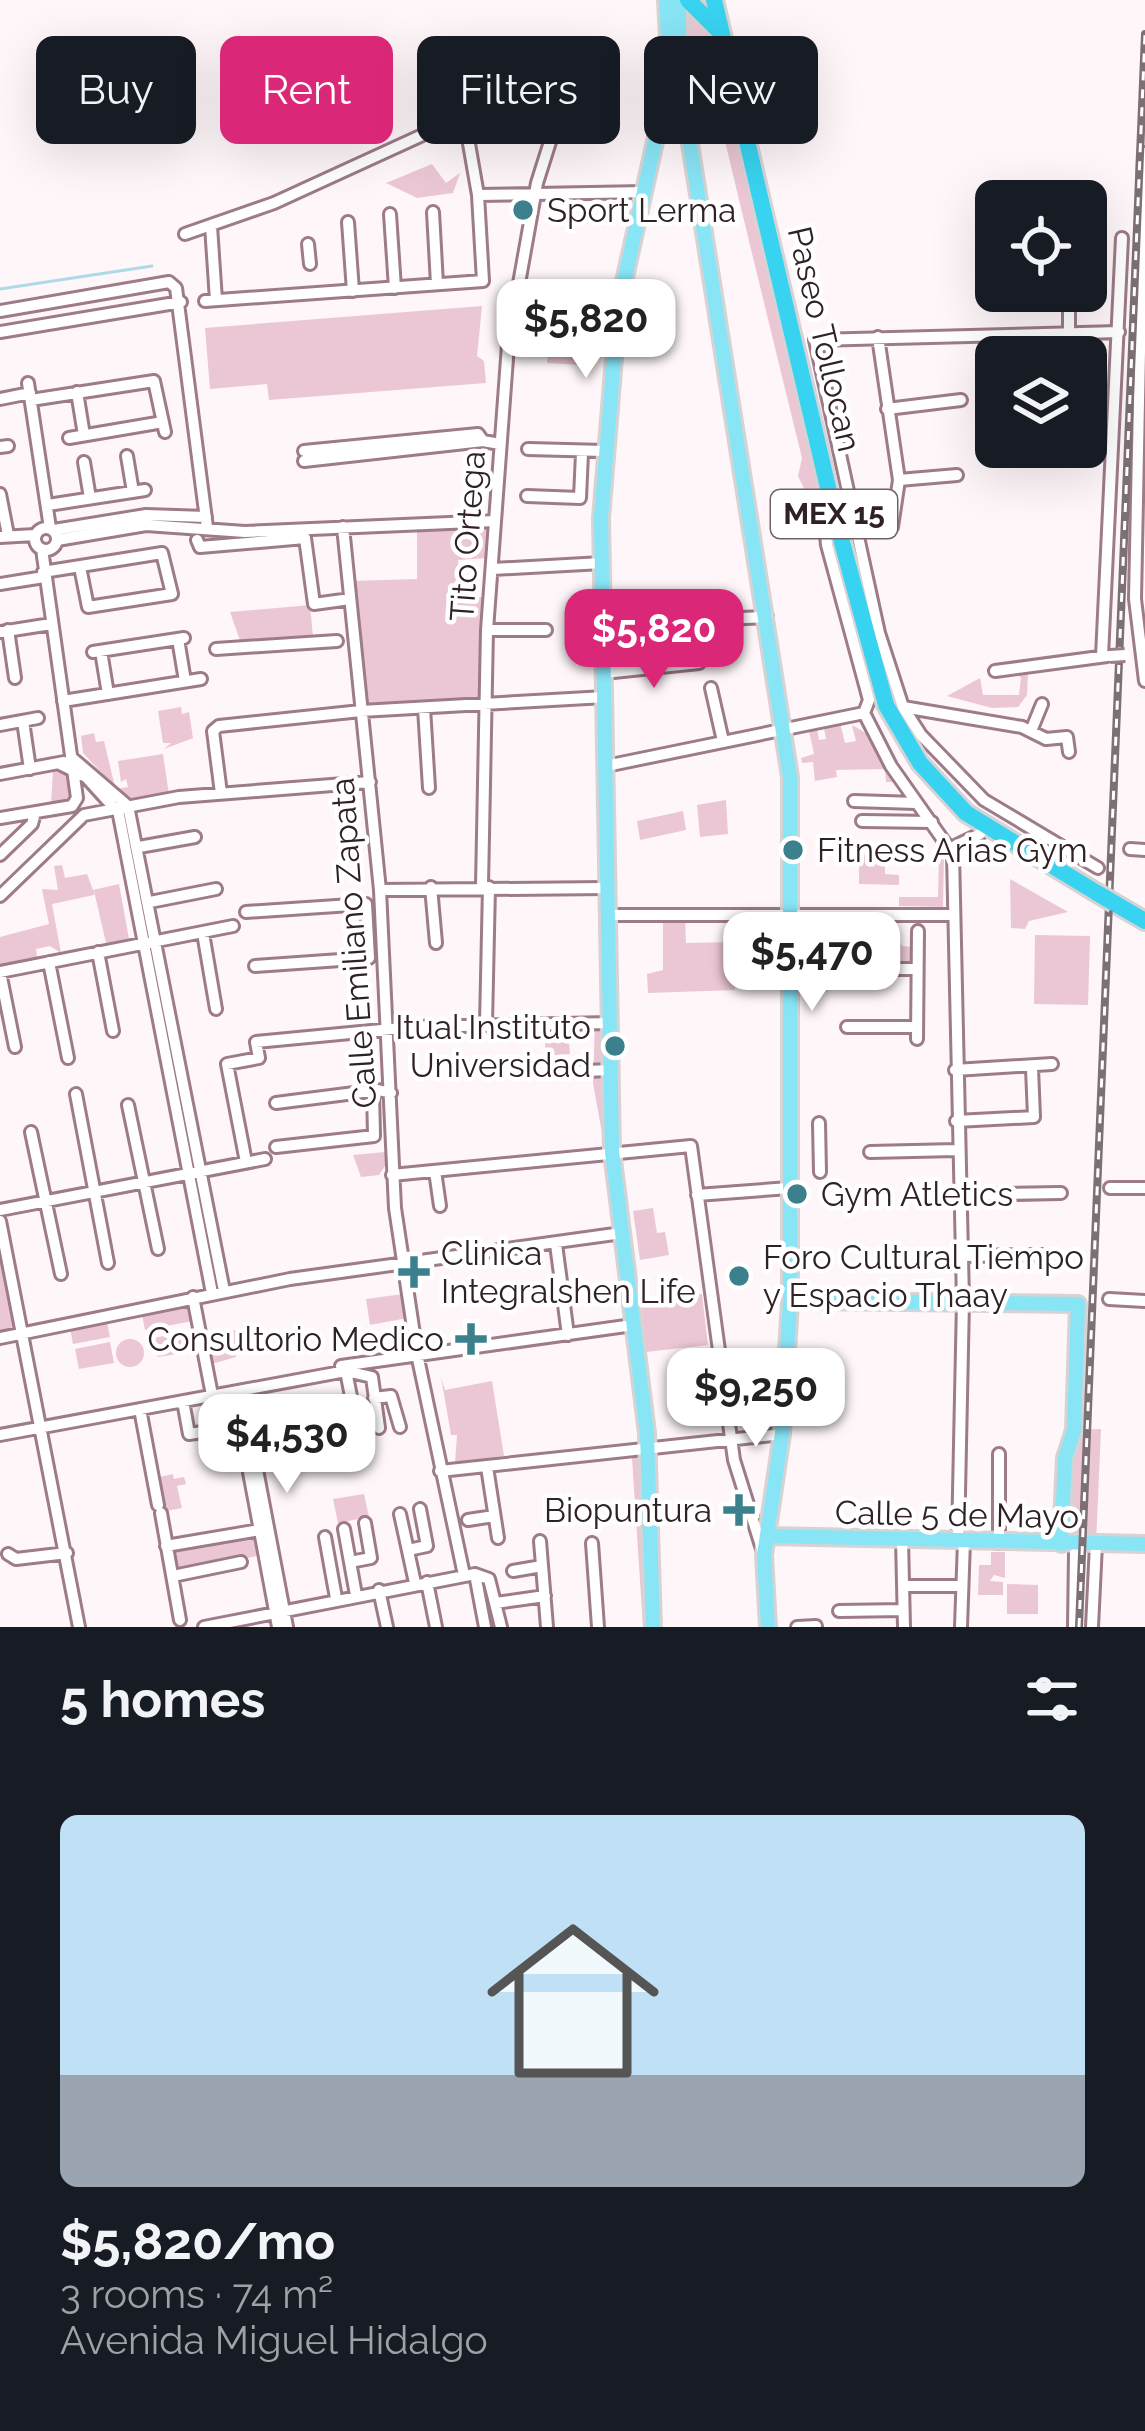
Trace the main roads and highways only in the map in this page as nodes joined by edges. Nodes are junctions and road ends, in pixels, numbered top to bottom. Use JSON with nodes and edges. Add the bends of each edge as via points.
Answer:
{"nodes":[{"id":1,"x":714,"y":0,"type":"edge"},
{"id":2,"x":679,"y":1,"type":"edge"},
{"id":3,"x":677,"y":36,"type":"edge"},
{"id":4,"x":723,"y":36,"type":"edge"},
{"id":5,"x":724,"y":36,"type":"edge"},
{"id":6,"x":657,"y":144,"type":"edge"},
{"id":7,"x":686,"y":144,"type":"edge"},
{"id":8,"x":749,"y":144,"type":"edge"},
{"id":9,"x":1145,"y":921,"type":"edge"},
{"id":10,"x":812,"y":1301,"type":"road end"},
{"id":11,"x":768,"y":1536,"type":"junction"},
{"id":12,"x":1145,"y":1544,"type":"edge"},
{"id":13,"x":1068,"y":1549,"type":"junction"},
{"id":14,"x":653,"y":1627,"type":"edge"},
{"id":15,"x":767,"y":1627,"type":"edge"}],
"edges":[{"from":1,"to":5,"type":"highway","name":"Paseo Tollocan","number":"MEX 15"},
{"from":2,"to":3,"type":"main road"},
{"from":2,"to":4,"type":"highway"},
{"from":6,"to":14,"type":"main road","via":[[618,309],[602,563],[612,1153],[648,1450]]},
{"from":7,"to":11,"type":"main road","via":[[786,729],[790,1302]]},
{"from":8,"to":9,"type":"highway","name":"Paseo Tollocan","number":"MEX 15","via":[[879,690],[920,764],[979,823]]},
{"from":10,"to":13,"type":"main road","via":[[1078,1304],[1074,1430],[1065,1458]]},
{"from":11,"to":13,"type":"main road","name":"Calle 5 de Mayo"},
{"from":11,"to":15,"type":"main road"},
{"from":12,"to":13,"type":"main road","name":"Calle 5 de Mayo"}]}
